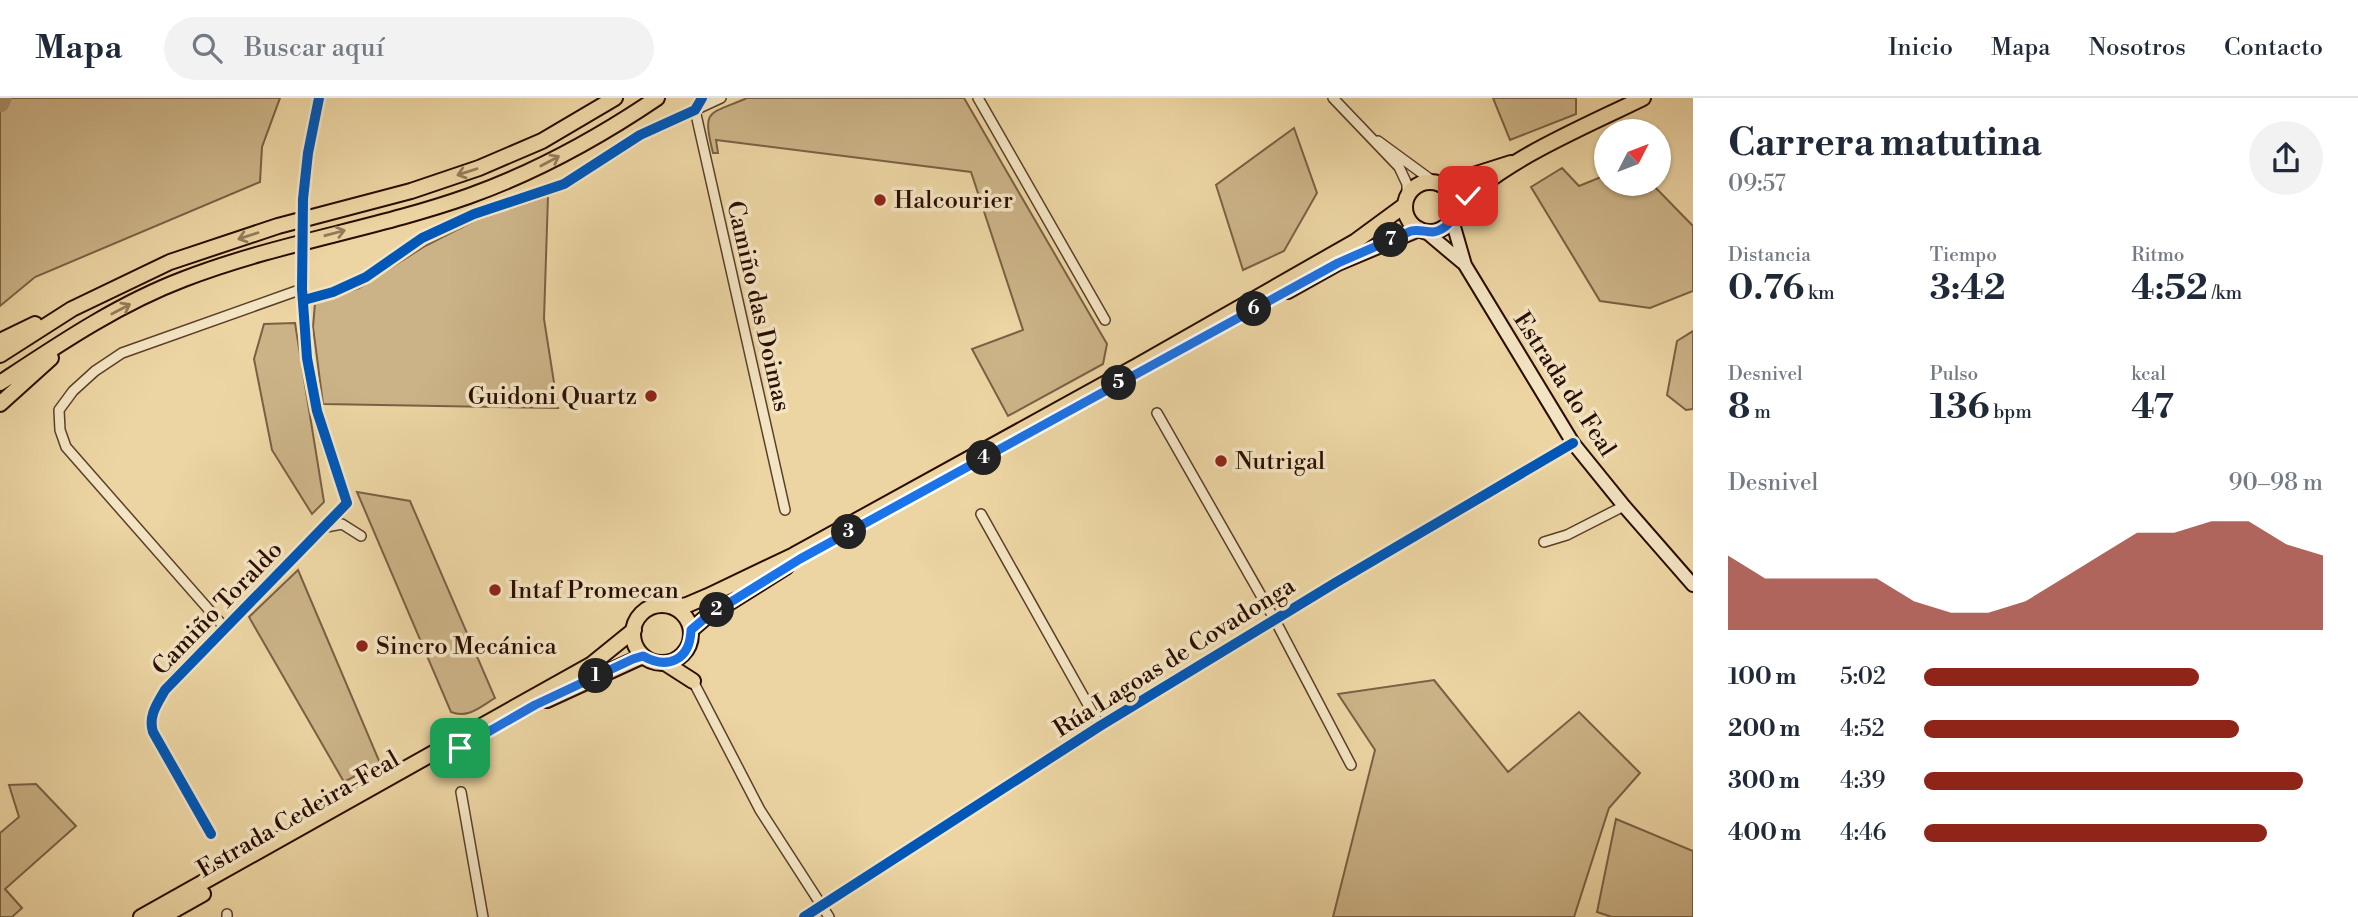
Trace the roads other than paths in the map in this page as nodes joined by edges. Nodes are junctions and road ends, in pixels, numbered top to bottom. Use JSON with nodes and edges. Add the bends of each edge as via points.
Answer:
{"nodes":[{"id":1,"x":319,"y":98,"type":"edge"},
{"id":2,"x":615,"y":98,"type":"edge"},
{"id":3,"x":657,"y":98,"type":"edge"},
{"id":4,"x":702,"y":98,"type":"edge"},
{"id":5,"x":721,"y":98,"type":"edge"},
{"id":6,"x":978,"y":98,"type":"edge"},
{"id":7,"x":1333,"y":98,"type":"edge"},
{"id":8,"x":1643,"y":98,"type":"edge"},
{"id":9,"x":1627,"y":103,"type":"edge"},
{"id":10,"x":695,"y":110,"type":"junction"},
{"id":11,"x":1357,"y":125,"type":"junction"},
{"id":12,"x":1516,"y":162,"type":"junction"},
{"id":13,"x":1438,"y":183,"type":"junction"},
{"id":14,"x":303,"y":200,"type":"tunnel mouth"},
{"id":15,"x":1406,"y":201,"type":"junction"},
{"id":16,"x":1454,"y":216,"type":"junction"},
{"id":17,"x":1422,"y":230,"type":"junction"},
{"id":18,"x":303,"y":258,"type":"tunnel mouth"},
{"id":19,"x":1465,"y":265,"type":"junction"},
{"id":20,"x":303,"y":295,"type":"junction"},
{"id":21,"x":72,"y":309,"type":"junction"},
{"id":22,"x":1105,"y":320,"type":"dead end"},
{"id":23,"x":81,"y":330,"type":"junction"},
{"id":24,"x":0,"y":341,"type":"edge"},
{"id":25,"x":0,"y":355,"type":"edge"},
{"id":26,"x":0,"y":383,"type":"edge"},
{"id":27,"x":0,"y":404,"type":"edge"},
{"id":28,"x":1157,"y":413,"type":"dead end"},
{"id":29,"x":1573,"y":443,"type":"junction"},
{"id":30,"x":1624,"y":506,"type":"junction"},
{"id":31,"x":785,"y":510,"type":"dead end"},
{"id":32,"x":981,"y":514,"type":"dead end"},
{"id":33,"x":325,"y":527,"type":"junction"},
{"id":34,"x":361,"y":536,"type":"dead end"},
{"id":35,"x":1544,"y":542,"type":"dead end"},
{"id":36,"x":1693,"y":585,"type":"edge"},
{"id":37,"x":676,"y":607,"type":"junction"},
{"id":38,"x":1275,"y":621,"type":"junction"},
{"id":39,"x":225,"y":628,"type":"junction"},
{"id":40,"x":634,"y":630,"type":"junction"},
{"id":41,"x":691,"y":630,"type":"junction"},
{"id":42,"x":686,"y":651,"type":"junction"},
{"id":43,"x":643,"y":656,"type":"junction"},
{"id":44,"x":665,"y":663,"type":"junction"},
{"id":45,"x":693,"y":681,"type":"junction"},
{"id":46,"x":1100,"y":726,"type":"junction"},
{"id":47,"x":1351,"y":765,"type":"dead end"},
{"id":48,"x":461,"y":792,"type":"dead end"},
{"id":49,"x":211,"y":834,"type":"dead end"},
{"id":50,"x":823,"y":906,"type":"junction"},
{"id":51,"x":141,"y":917,"type":"edge"},
{"id":52,"x":162,"y":917,"type":"edge"},
{"id":53,"x":482,"y":917,"type":"edge"},
{"id":54,"x":804,"y":917,"type":"edge"},
{"id":55,"x":829,"y":917,"type":"edge"}],
"edges":[{"from":1,"to":14,"type":"street"},
{"from":2,"to":21,"type":"main road","one_way":true,"via":[[542,141],[479,168],[170,262]]},
{"from":23,"to":3,"type":"main road","one_way":true,"via":[[183,279],[255,254],[471,195],[600,135]]},
{"from":4,"to":10,"type":"street"},
{"from":5,"to":10,"type":"street"},
{"from":6,"to":22,"type":"street"},
{"from":7,"to":11,"type":"street"},
{"from":8,"to":9,"type":"main road"},
{"from":9,"to":12,"type":"main road"},
{"from":10,"to":20,"type":"street","via":[[640,135],[564,184],[422,238],[333,292]]},
{"from":10,"to":31,"type":"street","name":"Camiño das Doimas"},
{"from":11,"to":13,"type":"street"},
{"from":11,"to":15,"type":"street","via":[[1399,167]]},
{"from":12,"to":13,"type":"main road"},
{"from":12,"to":16,"type":"main road","via":[[1468,196]]},
{"from":13,"to":15,"type":"main road","via":[[1418,185]]},
{"from":13,"to":16,"type":"main road","via":[[1453,196]]},
{"from":15,"to":17,"type":"main road","via":[[1409,220]]},
{"from":15,"to":37,"type":"main road","via":[[1344,248],[1139,365],[794,555]]},
{"from":16,"to":17,"type":"main road","via":[[1439,231]]},
{"from":16,"to":19,"type":"main road","name":"Estrada do Feal"},
{"from":17,"to":19,"type":"main road","name":"Estrada do Feal"},
{"from":17,"to":41,"type":"main road","via":[[1338,263],[800,559]]},
{"from":18,"to":20,"type":"street"},
{"from":19,"to":29,"type":"main road","name":"Estrada do Feal"},
{"from":20,"to":33,"type":"street","name":"Camiño Toraldo","via":[[307,358],[317,411],[347,503]]},
{"from":20,"to":39,"type":"street","via":[[122,353],[80,384],[59,410],[66,447]]},
{"from":21,"to":24,"type":"main road"},
{"from":21,"to":25,"type":"main road"},
{"from":23,"to":26,"type":"main road"},
{"from":23,"to":27,"type":"main road"},
{"from":28,"to":38,"type":"street"},
{"from":29,"to":30,"type":"main road","name":"Estrada do Feal"},
{"from":29,"to":38,"type":"street","name":"Rúa Lagoas de Covadonga"},
{"from":30,"to":35,"type":"street"},
{"from":30,"to":36,"type":"main road","name":"Estrada do Feal"},
{"from":32,"to":46,"type":"street"},
{"from":33,"to":34,"type":"street","via":[[342,524]]},
{"from":33,"to":39,"type":"street","name":"Camiño Toraldo"},
{"from":37,"to":40,"type":"main road","via":[[647,609]]},
{"from":37,"to":41,"type":"main road"},
{"from":38,"to":46,"type":"street","name":"Rúa Lagoas de Covadonga"},
{"from":38,"to":47,"type":"street"},
{"from":39,"to":49,"type":"street","name":"Camiño Toraldo","via":[[165,691],[150,723]]},
{"from":40,"to":43,"type":"main road","via":[[635,644]]},
{"from":40,"to":51,"type":"main road","name":"Estrada Cedeira-Feal","via":[[592,664]]},
{"from":41,"to":42,"type":"main road"},
{"from":42,"to":44,"type":"main road"},
{"from":42,"to":45,"type":"main road"},
{"from":43,"to":44,"type":"main road"},
{"from":43,"to":52,"type":"main road","name":"Estrada Cedeira-Feal","via":[[535,705]]},
{"from":44,"to":45,"type":"main road"},
{"from":45,"to":50,"type":"street","via":[[760,810]]},
{"from":46,"to":50,"type":"street","name":"Rúa Lagoas de Covadonga"},
{"from":48,"to":53,"type":"street"},
{"from":50,"to":54,"type":"street","name":"Rúa Lagoas de Covadonga"},
{"from":50,"to":55,"type":"street"}]}
